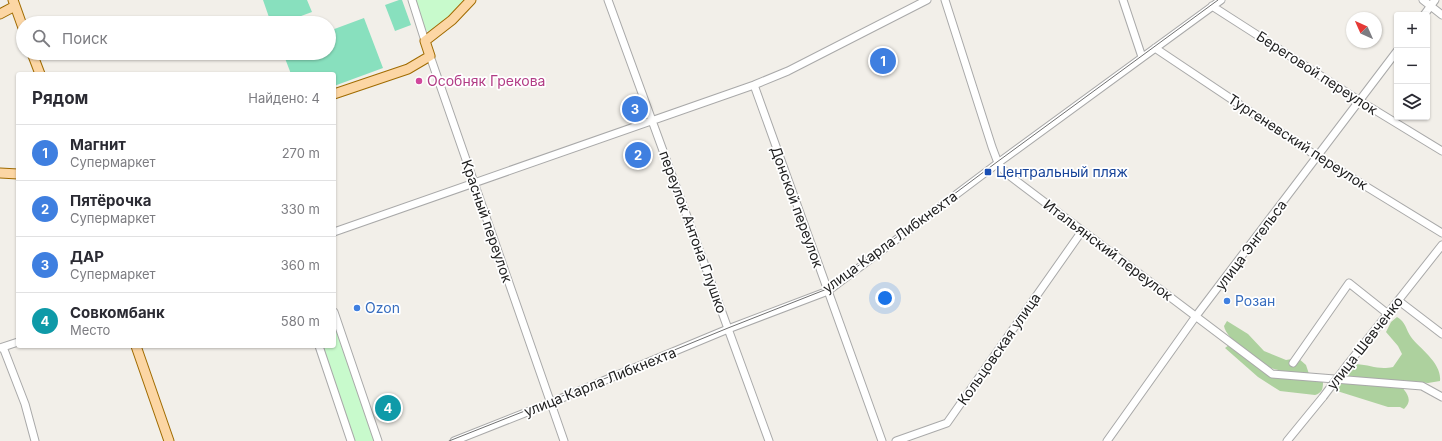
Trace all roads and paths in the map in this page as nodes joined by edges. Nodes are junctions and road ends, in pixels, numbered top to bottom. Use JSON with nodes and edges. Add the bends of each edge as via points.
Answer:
{"nodes":[{"id":1,"x":412,"y":0,"type":"edge"},
{"id":2,"x":471,"y":0,"type":"edge"},
{"id":3,"x":608,"y":0,"type":"edge"},
{"id":4,"x":927,"y":0,"type":"edge"},
{"id":5,"x":945,"y":0,"type":"edge"},
{"id":6,"x":1123,"y":0,"type":"edge"},
{"id":7,"x":1220,"y":0,"type":"edge"},
{"id":8,"x":1422,"y":0,"type":"edge"},
{"id":9,"x":1435,"y":0,"type":"edge"},
{"id":10,"x":14,"y":3,"type":"edge"},
{"id":11,"x":1212,"y":6,"type":"junction"},
{"id":12,"x":1430,"y":7,"type":"junction"},
{"id":13,"x":1426,"y":12,"type":"edge"},
{"id":14,"x":0,"y":14,"type":"edge"},
{"id":15,"x":1442,"y":15,"type":"edge"},
{"id":16,"x":19,"y":16,"type":"edge"},
{"id":17,"x":425,"y":41,"type":"junction"},
{"id":18,"x":1155,"y":48,"type":"junction"},
{"id":19,"x":1394,"y":55,"type":"edge"},
{"id":20,"x":430,"y":56,"type":"junction"},
{"id":21,"x":1142,"y":57,"type":"junction"},
{"id":22,"x":35,"y":60,"type":"edge"},
{"id":23,"x":39,"y":72,"type":"edge"},
{"id":24,"x":754,"y":85,"type":"junction"},
{"id":25,"x":336,"y":93,"type":"edge"},
{"id":26,"x":1360,"y":101,"type":"junction"},
{"id":27,"x":652,"y":121,"type":"junction"},
{"id":28,"x":1442,"y":151,"type":"edge"},
{"id":29,"x":1318,"y":157,"type":"junction"},
{"id":30,"x":998,"y":163,"type":"junction"},
{"id":31,"x":0,"y":173,"type":"edge"},
{"id":32,"x":16,"y":174,"type":"edge"},
{"id":33,"x":474,"y":183,"type":"junction"},
{"id":34,"x":336,"y":231,"type":"edge"},
{"id":35,"x":1082,"y":231,"type":"junction"},
{"id":36,"x":1442,"y":233,"type":"edge"},
{"id":37,"x":1442,"y":245,"type":"edge"},
{"id":38,"x":828,"y":291,"type":"junction"},
{"id":39,"x":1399,"y":301,"type":"junction"},
{"id":40,"x":1388,"y":314,"type":"junction"},
{"id":41,"x":1196,"y":316,"type":"junction"},
{"id":42,"x":336,"y":318,"type":"edge"},
{"id":43,"x":728,"y":329,"type":"junction"},
{"id":44,"x":1442,"y":334,"type":"edge"},
{"id":45,"x":16,"y":343,"type":"edge"},
{"id":46,"x":1,"y":348,"type":"edge"},
{"id":47,"x":137,"y":348,"type":"edge"},
{"id":48,"x":320,"y":348,"type":"edge"},
{"id":49,"x":1293,"y":363,"type":"dead end"},
{"id":50,"x":1442,"y":397,"type":"edge"},
{"id":51,"x":550,"y":403,"type":"junction"},
{"id":52,"x":35,"y":441,"type":"edge"},
{"id":53,"x":169,"y":441,"type":"edge"},
{"id":54,"x":351,"y":441,"type":"edge"},
{"id":55,"x":378,"y":441,"type":"edge"},
{"id":56,"x":454,"y":441,"type":"edge"},
{"id":57,"x":564,"y":441,"type":"edge"},
{"id":58,"x":769,"y":441,"type":"edge"},
{"id":59,"x":882,"y":441,"type":"edge"},
{"id":60,"x":896,"y":441,"type":"edge"},
{"id":61,"x":1106,"y":441,"type":"edge"},
{"id":62,"x":1287,"y":441,"type":"edge"}],
"edges":[{"from":1,"to":17,"type":"street","name":"Красный переулок"},
{"from":2,"to":17,"type":"main road","via":[[452,20]]},
{"from":3,"to":27,"type":"street","name":"переулок Антона Глушко"},
{"from":4,"to":24,"type":"street","via":[[788,71]]},
{"from":5,"to":30,"type":"street","name":"Итальянский переулок"},
{"from":6,"to":21,"type":"street"},
{"from":7,"to":11,"type":"street","name":"улица Карла Либкнехта"},
{"from":8,"to":12,"type":"street"},
{"from":9,"to":12,"type":"street"},
{"from":10,"to":14,"type":"main road"},
{"from":10,"to":16,"type":"main road"},
{"from":11,"to":18,"type":"street","name":"улица Карла Либкнехта"},
{"from":11,"to":26,"type":"street","name":"Береговой переулок"},
{"from":12,"to":13,"type":"street"},
{"from":12,"to":15,"type":"street"},
{"from":17,"to":20,"type":"main road","name":"Красный переулок"},
{"from":18,"to":21,"type":"street","name":"улица Карла Либкнехта"},
{"from":18,"to":29,"type":"street","name":"Тургеневский переулок"},
{"from":19,"to":26,"type":"street","name":"улица Энгельса"},
{"from":20,"to":25,"type":"main road","via":[[408,69]]},
{"from":20,"to":33,"type":"street","name":"Красный переулок"},
{"from":21,"to":30,"type":"street","name":"улица Карла Либкнехта"},
{"from":22,"to":23,"type":"main road"},
{"from":24,"to":27,"type":"street"},
{"from":24,"to":38,"type":"street","name":"Донской переулок"},
{"from":26,"to":28,"type":"street","name":"Береговой переулок"},
{"from":26,"to":29,"type":"street","name":"улица Энгельса"},
{"from":27,"to":33,"type":"street"},
{"from":27,"to":43,"type":"street","name":"переулок Антона Глушко"},
{"from":29,"to":36,"type":"street","name":"Тургеневский переулок"},
{"from":29,"to":41,"type":"street","name":"улица Энгельса"},
{"from":30,"to":35,"type":"street","name":"Итальянский переулок","via":[[1006,173]]},
{"from":30,"to":38,"type":"street","name":"улица Карла Либкнехта"},
{"from":31,"to":32,"type":"main road"},
{"from":33,"to":34,"type":"street"},
{"from":33,"to":51,"type":"street","name":"Красный переулок"},
{"from":35,"to":41,"type":"street","name":"Итальянский переулок"},
{"from":35,"to":60,"type":"street","name":"Кольцовская улица","via":[[947,423]]},
{"from":37,"to":39,"type":"street","name":"улица Шевченко"},
{"from":38,"to":43,"type":"street","name":"улица Карла Либкнехта"},
{"from":38,"to":59,"type":"street","name":"Донской переулок"},
{"from":39,"to":40,"type":"street","name":"улица Шевченко"},
{"from":39,"to":44,"type":"street"},
{"from":40,"to":49,"type":"street","via":[[1349,283]]},
{"from":40,"to":62,"type":"street","name":"улица Шевченко","bridge":true},
{"from":41,"to":50,"type":"street","name":"Итальянский переулок","via":[[1272,374],[1422,386]]},
{"from":41,"to":61,"type":"street","name":"улица Энгельса"},
{"from":42,"to":55,"type":"street"},
{"from":43,"to":51,"type":"street","name":"улица Карла Либкнехта"},
{"from":43,"to":58,"type":"street","name":"переулок Антона Глушко"},
{"from":45,"to":46,"type":"street"},
{"from":46,"to":52,"type":"street","via":[[25,404]]},
{"from":47,"to":53,"type":"main road"},
{"from":48,"to":54,"type":"street"},
{"from":51,"to":56,"type":"street","name":"улица Карла Либкнехта"},
{"from":51,"to":57,"type":"street","name":"Красный переулок"}]}
